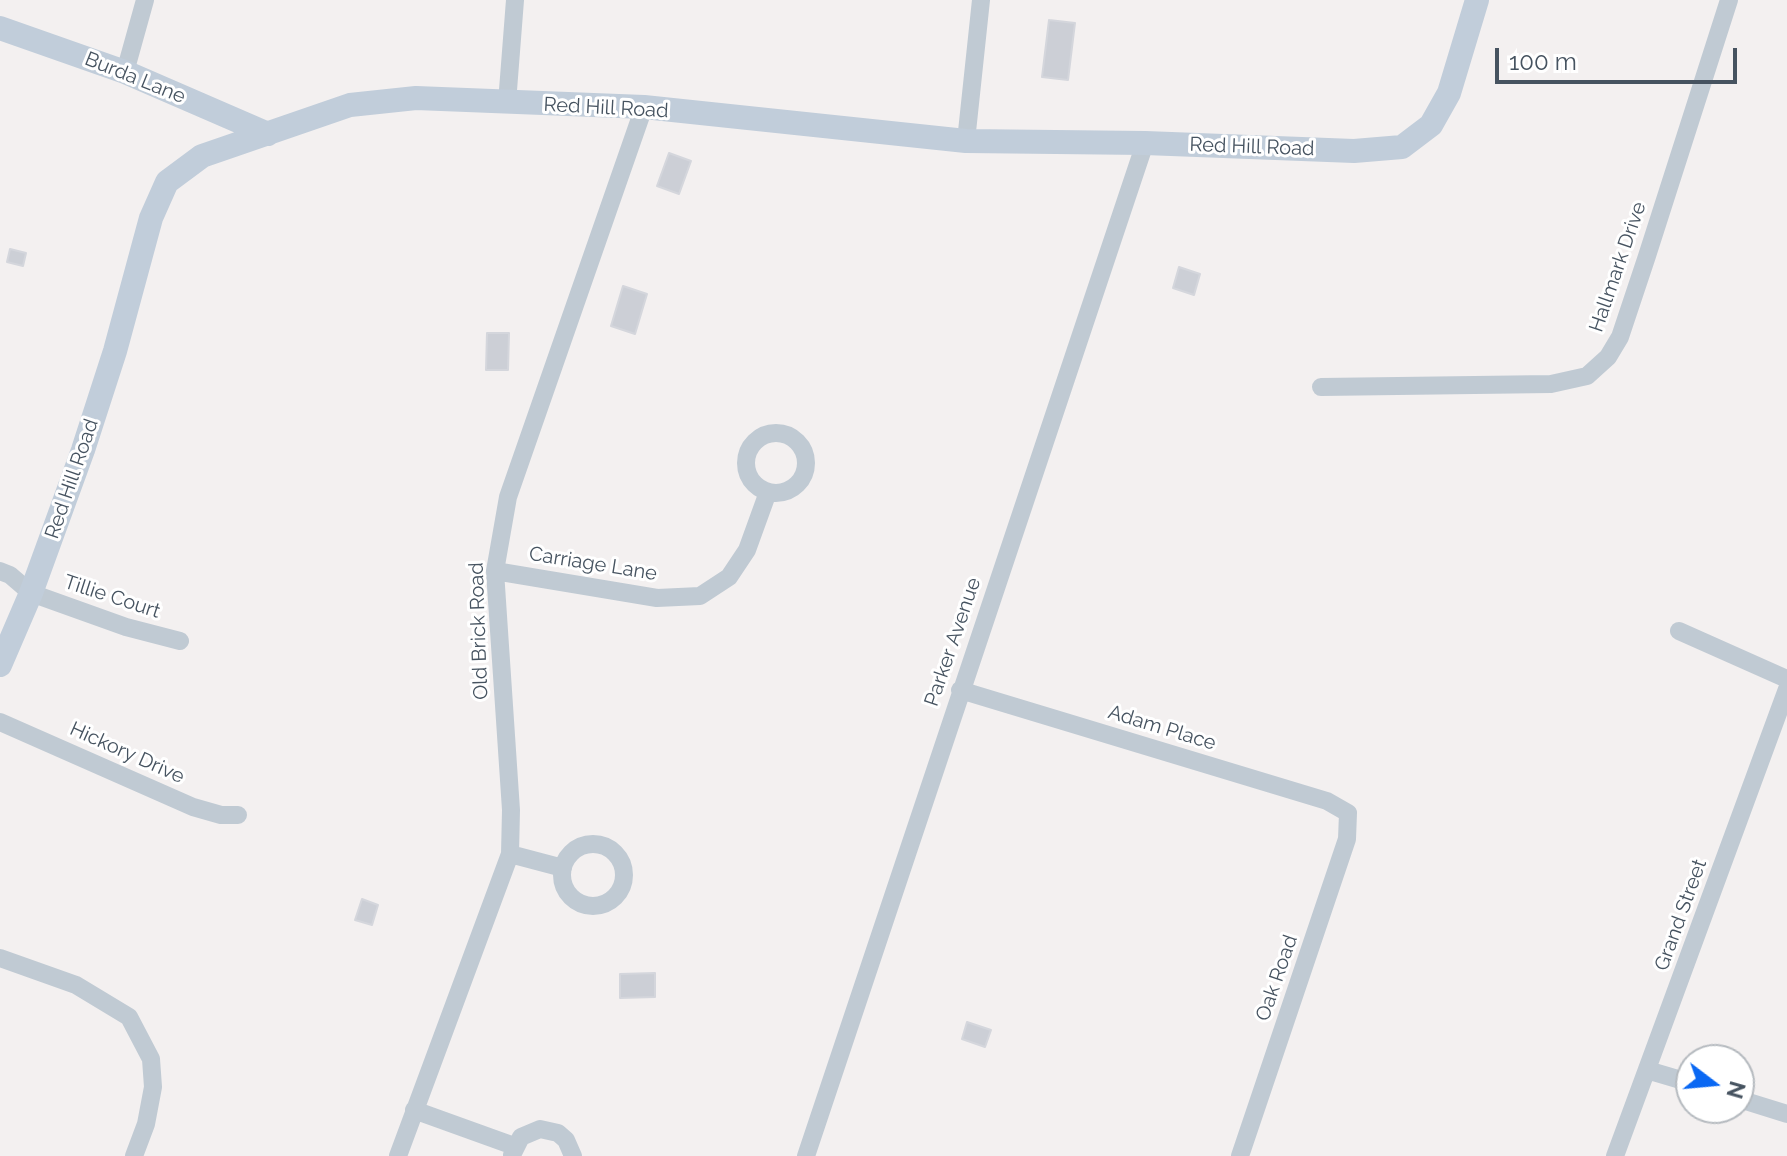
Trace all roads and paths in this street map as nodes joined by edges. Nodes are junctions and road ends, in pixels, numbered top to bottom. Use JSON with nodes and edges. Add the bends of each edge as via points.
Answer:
{"nodes":[{"id":1,"x":145,"y":0,"type":"edge"},
{"id":2,"x":515,"y":0,"type":"edge"},
{"id":3,"x":981,"y":0,"type":"edge"},
{"id":4,"x":1477,"y":0,"type":"edge"},
{"id":5,"x":1729,"y":0,"type":"edge"},
{"id":6,"x":0,"y":28,"type":"edge"},
{"id":7,"x":125,"y":72,"type":"junction"},
{"id":8,"x":507,"y":103,"type":"junction"},
{"id":9,"x":644,"y":107,"type":"junction"},
{"id":10,"x":268,"y":134,"type":"junction"},
{"id":11,"x":966,"y":141,"type":"junction"},
{"id":12,"x":1145,"y":143,"type":"junction"},
{"id":13,"x":1321,"y":387,"type":"dead end"},
{"id":14,"x":768,"y":492,"type":"dead end"},
{"id":15,"x":0,"y":571,"type":"edge"},
{"id":16,"x":495,"y":571,"type":"junction"},
{"id":17,"x":31,"y":593,"type":"junction"},
{"id":18,"x":1679,"y":631,"type":"dead end"},
{"id":19,"x":180,"y":641,"type":"dead end"},
{"id":20,"x":0,"y":665,"type":"edge"},
{"id":21,"x":1787,"y":679,"type":"edge"},
{"id":22,"x":1787,"y":689,"type":"edge"},
{"id":23,"x":960,"y":690,"type":"junction"},
{"id":24,"x":0,"y":722,"type":"edge"},
{"id":25,"x":1348,"y":813,"type":"joint"},
{"id":26,"x":238,"y":815,"type":"dead end"},
{"id":27,"x":510,"y":854,"type":"junction"},
{"id":28,"x":563,"y":868,"type":"dead end"},
{"id":29,"x":0,"y":958,"type":"edge"},
{"id":30,"x":1647,"y":1070,"type":"junction"},
{"id":31,"x":1675,"y":1078,"type":"edge"},
{"id":32,"x":1755,"y":1104,"type":"edge"},
{"id":33,"x":414,"y":1110,"type":"junction"},
{"id":34,"x":1787,"y":1114,"type":"edge"},
{"id":35,"x":513,"y":1151,"type":"edge"},
{"id":36,"x":134,"y":1156,"type":"edge"},
{"id":37,"x":398,"y":1156,"type":"edge"},
{"id":38,"x":573,"y":1156,"type":"edge"},
{"id":39,"x":806,"y":1156,"type":"edge"},
{"id":40,"x":1240,"y":1156,"type":"edge"},
{"id":41,"x":1615,"y":1156,"type":"edge"}],
"edges":[{"from":1,"to":7,"type":"street"},
{"from":2,"to":8,"type":"street"},
{"from":3,"to":11,"type":"street"},
{"from":4,"to":12,"type":"street","name":"Red Hill Road","via":[[1443,104],[1431,125],[1402,147],[1354,151]]},
{"from":5,"to":13,"type":"street","name":"Hallmark Drive","via":[[1620,337],[1608,357],[1587,376],[1551,384]]},
{"from":6,"to":7,"type":"street","name":"Burda Lane"},
{"from":7,"to":10,"type":"street","name":"Burda Lane"},
{"from":8,"to":9,"type":"street","name":"Red Hill Road"},
{"from":8,"to":10,"type":"street","name":"Red Hill Road","via":[[416,98],[350,105]]},
{"from":9,"to":11,"type":"street","name":"Red Hill Road"},
{"from":9,"to":16,"type":"street","name":"Old Brick Road","via":[[508,497]]},
{"from":10,"to":17,"type":"street","name":"Red Hill Road","via":[[202,156],[167,182],[151,218],[83,450]]},
{"from":11,"to":12,"type":"street","name":"Red Hill Road"},
{"from":12,"to":23,"type":"street","name":"Parker Avenue"},
{"from":14,"to":16,"type":"street","name":"Carriage Lane","via":[[747,550],[729,577],[700,596],[657,598]]},
{"from":15,"to":17,"type":"street","name":"Tillie Court"},
{"from":16,"to":27,"type":"street","name":"Old Brick Road"},
{"from":17,"to":19,"type":"street","name":"Tillie Court"},
{"from":17,"to":20,"type":"street","name":"Red Hill Road"},
{"from":18,"to":21,"type":"street"},
{"from":22,"to":30,"type":"street","name":"Grand Street"},
{"from":23,"to":25,"type":"street","name":"Adam Place","via":[[1327,801]]},
{"from":23,"to":39,"type":"street","name":"Parker Avenue"},
{"from":24,"to":26,"type":"street","name":"Hickory Drive","via":[[193,807]]},
{"from":25,"to":40,"type":"street","name":"Oak Road","via":[[1347,839]]},
{"from":27,"to":28,"type":"street"},
{"from":27,"to":33,"type":"street","name":"Old Brick Road"},
{"from":29,"to":36,"type":"street","via":[[76,985],[129,1017],[151,1059],[153,1087]]},
{"from":30,"to":31,"type":"street"},
{"from":30,"to":41,"type":"street","name":"Grand Street"},
{"from":32,"to":34,"type":"street"},
{"from":33,"to":35,"type":"street"},
{"from":33,"to":37,"type":"street","name":"Old Brick Road"},
{"from":35,"to":38,"type":"street","via":[[530,1131],[548,1129],[566,1140]]}]}
